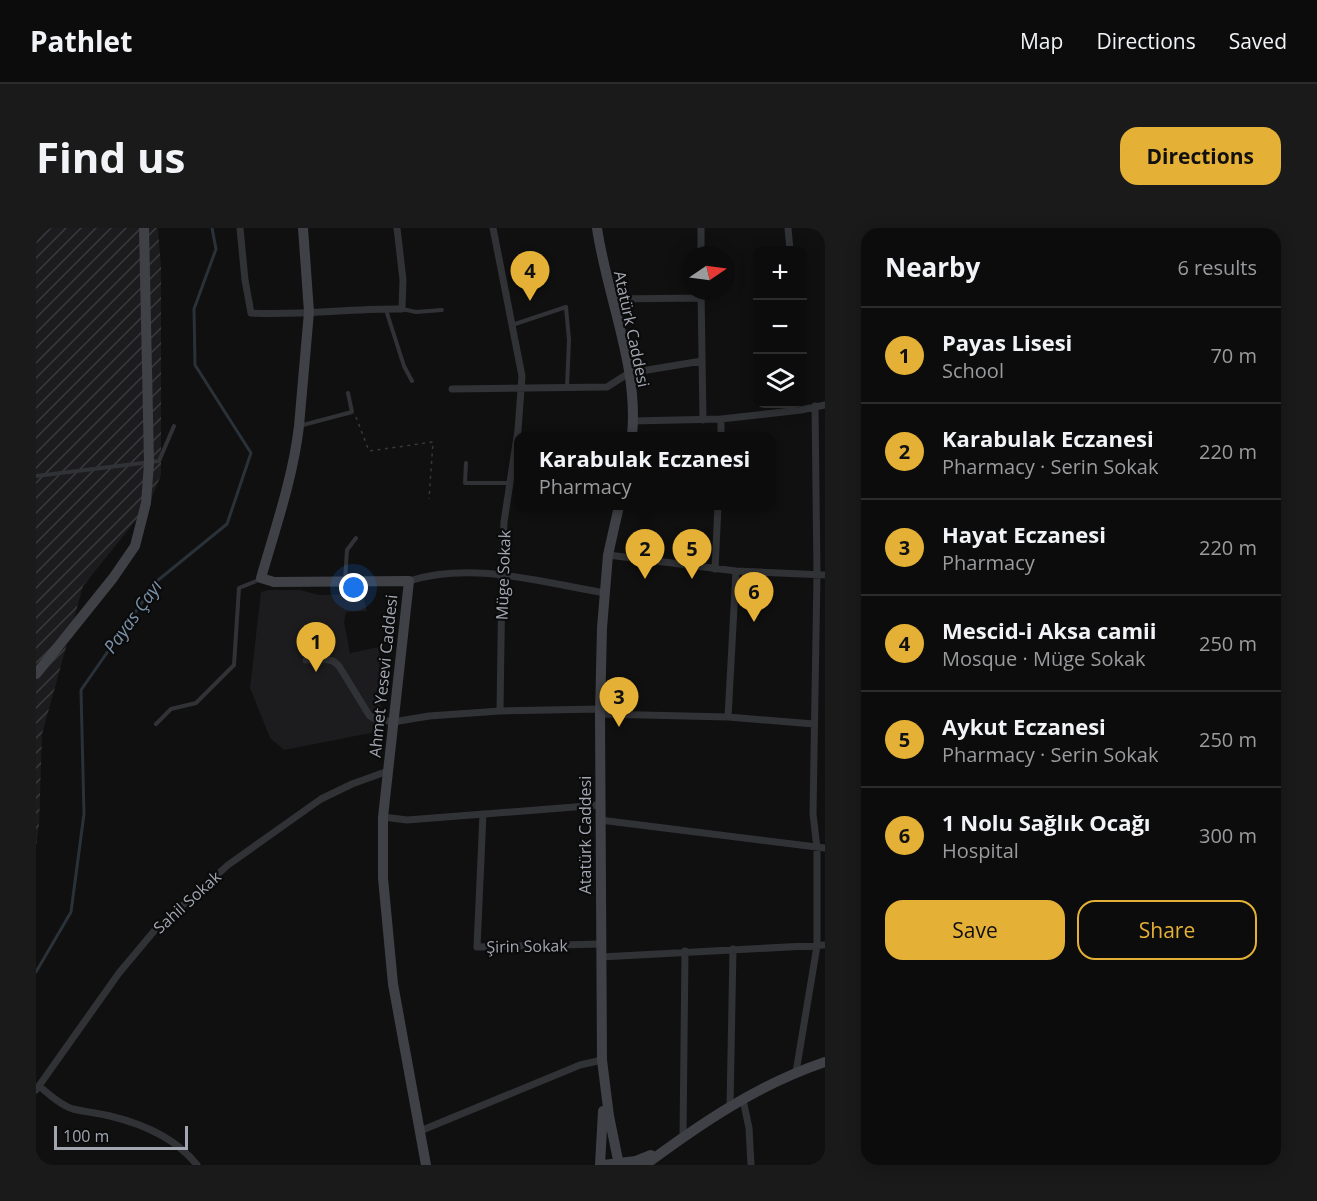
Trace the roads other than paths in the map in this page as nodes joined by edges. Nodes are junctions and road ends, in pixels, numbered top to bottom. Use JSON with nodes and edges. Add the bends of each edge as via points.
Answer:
{"nodes":[{"id":1,"x":144,"y":228,"type":"edge"},
{"id":2,"x":240,"y":228,"type":"edge"},
{"id":3,"x":303,"y":228,"type":"edge"},
{"id":4,"x":397,"y":228,"type":"edge"},
{"id":5,"x":493,"y":228,"type":"edge"},
{"id":6,"x":597,"y":228,"type":"edge"},
{"id":7,"x":701,"y":228,"type":"edge"},
{"id":8,"x":788,"y":228,"type":"edge"},
{"id":9,"x":701,"y":246,"type":"edge"},
{"id":10,"x":790,"y":246,"type":"edge"},
{"id":11,"x":681,"y":295,"type":"edge"},
{"id":12,"x":613,"y":299,"type":"junction"},
{"id":13,"x":701,"y":300,"type":"edge"},
{"id":14,"x":386,"y":309,"type":"junction"},
{"id":15,"x":402,"y":309,"type":"junction"},
{"id":16,"x":442,"y":310,"type":"dead end"},
{"id":17,"x":309,"y":312,"type":"junction"},
{"id":18,"x":512,"y":325,"type":"junction"},
{"id":19,"x":702,"y":362,"type":"junction"},
{"id":20,"x":629,"y":374,"type":"junction"},
{"id":21,"x":412,"y":381,"type":"dead end"},
{"id":22,"x":567,"y":387,"type":"junction"},
{"id":23,"x":522,"y":388,"type":"junction"},
{"id":24,"x":452,"y":389,"type":"dead end"},
{"id":25,"x":348,"y":393,"type":"dead end"},
{"id":26,"x":825,"y":405,"type":"edge"},
{"id":27,"x":815,"y":406,"type":"junction"},
{"id":28,"x":807,"y":407,"type":"edge"},
{"id":29,"x":794,"y":408,"type":"edge"},
{"id":30,"x":722,"y":419,"type":"junction"},
{"id":31,"x":704,"y":420,"type":"junction"},
{"id":32,"x":633,"y":421,"type":"junction"},
{"id":33,"x":174,"y":426,"type":"dead end"},
{"id":34,"x":299,"y":426,"type":"junction"},
{"id":35,"x":516,"y":432,"type":"edge"},
{"id":36,"x":632,"y":432,"type":"edge"},
{"id":37,"x":721,"y":432,"type":"edge"},
{"id":38,"x":514,"y":451,"type":"edge"},
{"id":39,"x":149,"y":463,"type":"junction"},
{"id":40,"x":466,"y":463,"type":"dead end"},
{"id":41,"x":36,"y":476,"type":"edge"},
{"id":42,"x":510,"y":483,"type":"junction"},
{"id":43,"x":618,"y":510,"type":"edge"},
{"id":44,"x":718,"y":510,"type":"edge"},
{"id":45,"x":356,"y":538,"type":"dead end"},
{"id":46,"x":608,"y":555,"type":"junction"},
{"id":47,"x":715,"y":569,"type":"junction"},
{"id":48,"x":736,"y":571,"type":"junction"},
{"id":49,"x":502,"y":575,"type":"junction"},
{"id":50,"x":821,"y":575,"type":"edge"},
{"id":51,"x":261,"y":579,"type":"junction"},
{"id":52,"x":345,"y":582,"type":"junction"},
{"id":53,"x":409,"y":582,"type":"junction"},
{"id":54,"x":605,"y":593,"type":"junction"},
{"id":55,"x":306,"y":660,"type":"dead end"},
{"id":56,"x":36,"y":674,"type":"edge"},
{"id":57,"x":815,"y":686,"type":"junction"},
{"id":58,"x":825,"y":687,"type":"edge"},
{"id":59,"x":500,"y":711,"type":"junction"},
{"id":60,"x":600,"y":712,"type":"junction"},
{"id":61,"x":728,"y":717,"type":"junction"},
{"id":62,"x":393,"y":722,"type":"junction"},
{"id":63,"x":156,"y":724,"type":"dead end"},
{"id":64,"x":814,"y":724,"type":"junction"},
{"id":65,"x":388,"y":771,"type":"junction"},
{"id":66,"x":814,"y":779,"type":"junction"},
{"id":67,"x":825,"y":779,"type":"edge"},
{"id":68,"x":600,"y":805,"type":"junction"},
{"id":69,"x":483,"y":814,"type":"junction"},
{"id":70,"x":383,"y":817,"type":"junction"},
{"id":71,"x":600,"y":820,"type":"junction"},
{"id":72,"x":821,"y":848,"type":"edge"},
{"id":73,"x":601,"y":944,"type":"junction"},
{"id":74,"x":821,"y":945,"type":"edge"},
{"id":75,"x":733,"y":949,"type":"junction"},
{"id":76,"x":685,"y":951,"type":"junction"},
{"id":77,"x":601,"y":957,"type":"junction"},
{"id":78,"x":602,"y":1060,"type":"junction"},
{"id":79,"x":825,"y":1062,"type":"edge"},
{"id":80,"x":796,"y":1072,"type":"junction"},
{"id":81,"x":38,"y":1088,"type":"edge"},
{"id":82,"x":743,"y":1100,"type":"junction"},
{"id":83,"x":730,"y":1107,"type":"junction"},
{"id":84,"x":420,"y":1131,"type":"junction"},
{"id":85,"x":679,"y":1140,"type":"junction"},
{"id":86,"x":619,"y":1164,"type":"edge"},
{"id":87,"x":197,"y":1165,"type":"edge"},
{"id":88,"x":426,"y":1165,"type":"edge"},
{"id":89,"x":601,"y":1165,"type":"edge"},
{"id":90,"x":646,"y":1165,"type":"edge"},
{"id":91,"x":751,"y":1165,"type":"edge"}],
"edges":[{"from":1,"to":39,"type":"street"},
{"from":2,"to":17,"type":"street","via":[[251,313]]},
{"from":3,"to":17,"type":"street"},
{"from":4,"to":15,"type":"street"},
{"from":5,"to":18,"type":"street","name":"Müge Sokak"},
{"from":6,"to":12,"type":"street","name":"Atatürk Caddesi"},
{"from":7,"to":9,"type":"street"},
{"from":8,"to":10,"type":"street"},
{"from":11,"to":12,"type":"street"},
{"from":12,"to":20,"type":"street","name":"Atatürk Caddesi"},
{"from":13,"to":19,"type":"street"},
{"from":14,"to":15,"type":"street"},
{"from":14,"to":17,"type":"street"},
{"from":14,"to":21,"type":"lane"},
{"from":15,"to":16,"type":"lane"},
{"from":17,"to":34,"type":"street"},
{"from":18,"to":22,"type":"lane","via":[[566,307]]},
{"from":18,"to":23,"type":"street","name":"Müge Sokak"},
{"from":19,"to":20,"type":"street"},
{"from":19,"to":31,"type":"street"},
{"from":20,"to":22,"type":"street","via":[[608,387]]},
{"from":20,"to":32,"type":"street","name":"Atatürk Caddesi"},
{"from":22,"to":23,"type":"street"},
{"from":23,"to":24,"type":"street"},
{"from":23,"to":35,"type":"street","name":"Müge Sokak"},
{"from":25,"to":34,"type":"lane","via":[[352,412]]},
{"from":26,"to":27,"type":"street"},
{"from":27,"to":28,"type":"street"},
{"from":27,"to":50,"type":"street"},
{"from":29,"to":30,"type":"street"},
{"from":30,"to":31,"type":"street"},
{"from":30,"to":37,"type":"street"},
{"from":31,"to":32,"type":"street"},
{"from":32,"to":36,"type":"street","name":"Atatürk Caddesi"},
{"from":33,"to":39,"type":"lane","via":[[159,461]]},
{"from":34,"to":51,"type":"street"},
{"from":38,"to":42,"type":"street","name":"Müge Sokak"},
{"from":39,"to":41,"type":"lane"},
{"from":39,"to":56,"type":"street","via":[[146,502],[135,546]]},
{"from":40,"to":42,"type":"lane","via":[[465,483]]},
{"from":42,"to":49,"type":"street","name":"Müge Sokak"},
{"from":43,"to":46,"type":"street","name":"Atatürk Caddesi"},
{"from":44,"to":47,"type":"street"},
{"from":45,"to":52,"type":"lane","via":[[347,550]]},
{"from":46,"to":47,"type":"street"},
{"from":46,"to":54,"type":"street","name":"Atatürk Caddesi"},
{"from":47,"to":48,"type":"street"},
{"from":48,"to":50,"type":"street"},
{"from":48,"to":61,"type":"street"},
{"from":49,"to":53,"type":"street","via":[[448,573]]},
{"from":49,"to":54,"type":"street"},
{"from":49,"to":59,"type":"street","name":"Müge Sokak"},
{"from":50,"to":57,"type":"street"},
{"from":51,"to":52,"type":"street","name":"Ahmet Yesevi Caddesi"},
{"from":51,"to":63,"type":"lane","via":[[239,588],[234,665],[196,703],[171,709]]},
{"from":52,"to":53,"type":"street","name":"Ahmet Yesevi Caddesi"},
{"from":53,"to":62,"type":"street","name":"Ahmet Yesevi Caddesi"},
{"from":54,"to":60,"type":"street","name":"Atatürk Caddesi"},
{"from":55,"to":62,"type":"street","via":[[333,661],[369,715]]},
{"from":57,"to":58,"type":"street"},
{"from":57,"to":64,"type":"street"},
{"from":59,"to":60,"type":"street"},
{"from":59,"to":62,"type":"street"},
{"from":60,"to":61,"type":"street"},
{"from":60,"to":68,"type":"street","name":"Atatürk Caddesi"},
{"from":61,"to":64,"type":"street"},
{"from":62,"to":65,"type":"street","name":"Ahmet Yesevi Caddesi"},
{"from":64,"to":66,"type":"street"},
{"from":65,"to":70,"type":"street","name":"Ahmet Yesevi Caddesi"},
{"from":65,"to":81,"type":"street","name":"Sahil Sokak","via":[[321,799],[228,865],[155,930],[119,973]]},
{"from":66,"to":67,"type":"street"},
{"from":66,"to":72,"type":"street","via":[[813,814]]},
{"from":68,"to":69,"type":"street"},
{"from":68,"to":71,"type":"street","name":"Atatürk Caddesi"},
{"from":69,"to":70,"type":"street","via":[[407,820]]},
{"from":69,"to":73,"type":"street","name":"Şirin Sokak","via":[[477,947]]},
{"from":70,"to":84,"type":"street","name":"Ahmet Yesevi Caddesi","via":[[383,878],[393,984]]},
{"from":71,"to":72,"type":"street"},
{"from":71,"to":73,"type":"street","name":"Atatürk Caddesi"},
{"from":72,"to":74,"type":"street"},
{"from":73,"to":77,"type":"street","name":"Atatürk Caddesi"},
{"from":74,"to":75,"type":"street"},
{"from":74,"to":80,"type":"street"},
{"from":75,"to":76,"type":"street"},
{"from":75,"to":83,"type":"street"},
{"from":76,"to":77,"type":"street"},
{"from":76,"to":85,"type":"street"},
{"from":77,"to":78,"type":"street","name":"Atatürk Caddesi"},
{"from":78,"to":84,"type":"street","via":[[580,1065]]},
{"from":78,"to":86,"type":"street","name":"Atatürk Caddesi"},
{"from":78,"to":89,"type":"street"},
{"from":79,"to":80,"type":"street"},
{"from":80,"to":82,"type":"street"},
{"from":81,"to":87,"type":"street","via":[[72,1108],[142,1126],[171,1140]]},
{"from":82,"to":83,"type":"street"},
{"from":82,"to":91,"type":"street"},
{"from":83,"to":85,"type":"street"},
{"from":84,"to":88,"type":"street","name":"Ahmet Yesevi Caddesi"},
{"from":85,"to":86,"type":"street","via":[[647,1157]]},
{"from":85,"to":90,"type":"street"},
{"from":86,"to":89,"type":"street"}]}
